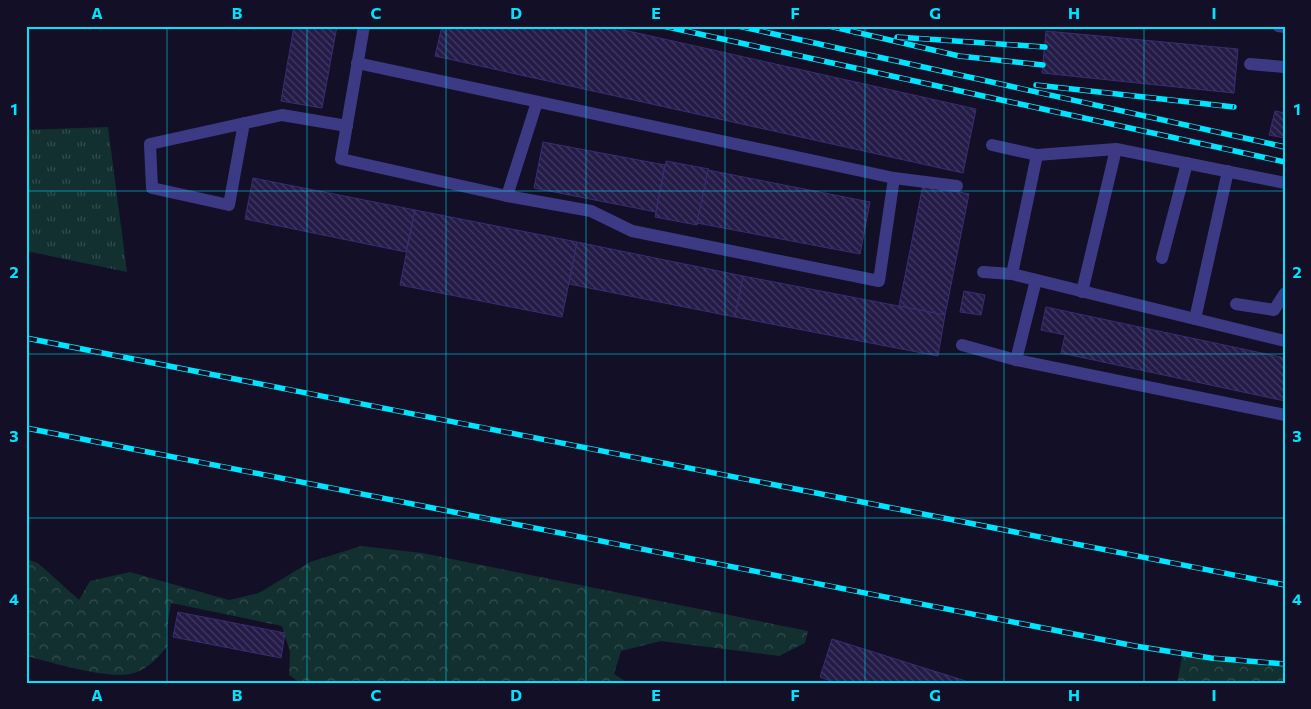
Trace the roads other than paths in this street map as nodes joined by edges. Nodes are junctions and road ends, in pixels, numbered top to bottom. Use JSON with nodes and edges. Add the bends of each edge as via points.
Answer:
{"nodes":[{"id":1,"x":364,"y":26,"type":"edge"},
{"id":2,"x":1278,"y":26,"type":"edge"},
{"id":3,"x":1285,"y":27,"type":"edge"},
{"id":4,"x":357,"y":63,"type":"junction"},
{"id":5,"x":1250,"y":64,"type":"dead end"},
{"id":6,"x":1285,"y":67,"type":"edge"},
{"id":7,"x":537,"y":102,"type":"junction"},
{"id":8,"x":244,"y":123,"type":"junction"},
{"id":9,"x":346,"y":126,"type":"junction"},
{"id":10,"x":992,"y":145,"type":"dead end"},
{"id":11,"x":1116,"y":149,"type":"junction"},
{"id":12,"x":1037,"y":156,"type":"junction"},
{"id":13,"x":1187,"y":163,"type":"junction"},
{"id":14,"x":1228,"y":171,"type":"junction"},
{"id":15,"x":894,"y":178,"type":"junction"},
{"id":16,"x":1285,"y":183,"type":"edge"},
{"id":17,"x":957,"y":186,"type":"dead end"},
{"id":18,"x":507,"y":196,"type":"junction"},
{"id":19,"x":1162,"y":258,"type":"dead end"},
{"id":20,"x":983,"y":272,"type":"dead end"},
{"id":21,"x":1012,"y":274,"type":"junction"},
{"id":22,"x":1036,"y":280,"type":"junction"},
{"id":23,"x":1082,"y":292,"type":"junction"},
{"id":24,"x":1285,"y":293,"type":"edge"},
{"id":25,"x":1236,"y":304,"type":"dead end"},
{"id":26,"x":1194,"y":319,"type":"junction"},
{"id":27,"x":1285,"y":341,"type":"edge"},
{"id":28,"x":962,"y":345,"type":"dead end"},
{"id":29,"x":1016,"y":360,"type":"junction"},
{"id":30,"x":1285,"y":415,"type":"edge"}],
"edges":[{"from":1,"to":4,"type":"street"},
{"from":2,"to":3,"type":"street"},
{"from":4,"to":7,"type":"street"},
{"from":4,"to":9,"type":"street"},
{"from":5,"to":6,"type":"street"},
{"from":7,"to":15,"type":"street"},
{"from":7,"to":18,"type":"street"},
{"from":8,"to":8,"type":"street","via":[[150,144],[152,188],[229,205]]},
{"from":8,"to":9,"type":"street","via":[[282,115]]},
{"from":9,"to":18,"type":"street","via":[[341,159]]},
{"from":10,"to":12,"type":"street"},
{"from":11,"to":12,"type":"street"},
{"from":11,"to":13,"type":"street"},
{"from":11,"to":23,"type":"street"},
{"from":12,"to":21,"type":"street"},
{"from":13,"to":14,"type":"street"},
{"from":13,"to":19,"type":"street"},
{"from":14,"to":16,"type":"street"},
{"from":14,"to":26,"type":"street"},
{"from":15,"to":17,"type":"street"},
{"from":15,"to":18,"type":"street","via":[[879,281],[632,231],[591,211]]},
{"from":20,"to":21,"type":"street"},
{"from":21,"to":22,"type":"street"},
{"from":22,"to":23,"type":"street"},
{"from":22,"to":29,"type":"street"},
{"from":23,"to":26,"type":"street"},
{"from":24,"to":25,"type":"street","via":[[1274,310]]},
{"from":26,"to":27,"type":"street"},
{"from":28,"to":29,"type":"street"},
{"from":29,"to":30,"type":"street"}]}
